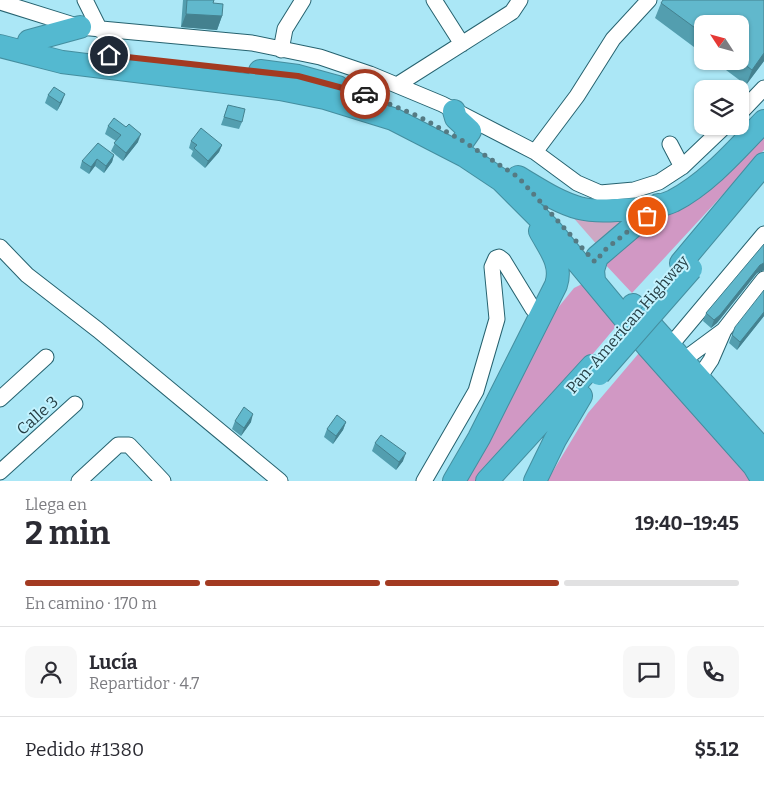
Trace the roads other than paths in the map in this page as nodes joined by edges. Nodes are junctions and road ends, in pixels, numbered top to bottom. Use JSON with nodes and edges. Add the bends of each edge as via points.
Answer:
{"nodes":[{"id":1,"x":85,"y":0,"type":"edge"},
{"id":2,"x":303,"y":0,"type":"edge"},
{"id":3,"x":434,"y":0,"type":"edge"},
{"id":4,"x":520,"y":0,"type":"edge"},
{"id":5,"x":649,"y":0,"type":"edge"},
{"id":6,"x":0,"y":2,"type":"edge"},
{"id":7,"x":90,"y":28,"type":"junction"},
{"id":8,"x":28,"y":41,"type":"junction"},
{"id":9,"x":462,"y":44,"type":"junction"},
{"id":10,"x":2,"y":45,"type":"edge"},
{"id":11,"x":281,"y":50,"type":"junction"},
{"id":12,"x":398,"y":85,"type":"junction"},
{"id":13,"x":764,"y":88,"type":"edge"},
{"id":14,"x":749,"y":104,"type":"edge"},
{"id":15,"x":454,"y":111,"type":"junction"},
{"id":16,"x":764,"y":121,"type":"edge"},
{"id":17,"x":716,"y":135,"type":"edge"},
{"id":18,"x":463,"y":141,"type":"junction"},
{"id":19,"x":670,"y":144,"type":"dead end"},
{"id":20,"x":535,"y":152,"type":"junction"},
{"id":21,"x":764,"y":164,"type":"edge"},
{"id":22,"x":682,"y":167,"type":"junction"},
{"id":23,"x":518,"y":177,"type":"junction"},
{"id":24,"x":764,"y":184,"type":"edge"},
{"id":25,"x":523,"y":202,"type":"junction"},
{"id":26,"x":658,"y":205,"type":"junction"},
{"id":27,"x":764,"y":234,"type":"edge"},
{"id":28,"x":0,"y":247,"type":"edge"},
{"id":29,"x":686,"y":266,"type":"junction"},
{"id":30,"x":595,"y":271,"type":"junction"},
{"id":31,"x":764,"y":279,"type":"edge"},
{"id":32,"x":542,"y":314,"type":"junction"},
{"id":33,"x":724,"y":330,"type":"junction"},
{"id":34,"x":529,"y":338,"type":"junction"},
{"id":35,"x":676,"y":353,"type":"junction"},
{"id":36,"x":46,"y":357,"type":"dead end"},
{"id":37,"x":595,"y":370,"type":"junction"},
{"id":38,"x":698,"y":379,"type":"junction"},
{"id":39,"x":581,"y":396,"type":"junction"},
{"id":40,"x":0,"y":400,"type":"edge"},
{"id":41,"x":75,"y":404,"type":"dead end"},
{"id":42,"x":764,"y":451,"type":"edge"},
{"id":43,"x":0,"y":472,"type":"edge"},
{"id":44,"x":85,"y":479,"type":"edge"},
{"id":45,"x":163,"y":481,"type":"edge"},
{"id":46,"x":280,"y":481,"type":"edge"},
{"id":47,"x":424,"y":481,"type":"edge"},
{"id":48,"x":454,"y":481,"type":"edge"},
{"id":49,"x":487,"y":481,"type":"edge"},
{"id":50,"x":506,"y":481,"type":"edge"},
{"id":51,"x":535,"y":481,"type":"edge"},
{"id":52,"x":763,"y":481,"type":"edge"}],
"edges":[{"from":1,"to":7,"type":"street"},
{"from":2,"to":11,"type":"street","via":[[285,29]]},
{"from":3,"to":9,"type":"street"},
{"from":4,"to":9,"type":"street","via":[[512,12]]},
{"from":5,"to":20,"type":"street","via":[[613,39],[577,96]]},
{"from":6,"to":7,"type":"street"},
{"from":7,"to":8,"type":"highway"},
{"from":7,"to":11,"type":"street","via":[[252,43]]},
{"from":8,"to":10,"type":"highway"},
{"from":8,"to":18,"type":"highway","via":[[71,52],[298,76],[390,104]]},
{"from":9,"to":12,"type":"street"},
{"from":10,"to":25,"type":"highway","via":[[62,62],[280,89],[325,98],[393,119],[414,129],[501,180]]},
{"from":11,"to":12,"type":"street","via":[[320,56]]},
{"from":12,"to":15,"type":"street"},
{"from":13,"to":14,"type":"street"},
{"from":15,"to":18,"type":"highway","via":[[456,118],[470,131]]},
{"from":15,"to":20,"type":"street"},
{"from":16,"to":26,"type":"highway","via":[[700,182],[672,201]]},
{"from":17,"to":22,"type":"street"},
{"from":18,"to":23,"type":"highway"},
{"from":19,"to":22,"type":"street"},
{"from":20,"to":22,"type":"street","via":[[577,183],[600,193],[634,190],[659,182]]},
{"from":21,"to":29,"type":"highway","name":"Pan-American Highway"},
{"from":23,"to":26,"type":"highway","via":[[579,208],[620,210]]},
{"from":23,"to":30,"type":"highway"},
{"from":24,"to":29,"type":"highway","name":"Pan-American Highway"},
{"from":25,"to":30,"type":"highway"},
{"from":25,"to":32,"type":"highway","via":[[559,271]]},
{"from":26,"to":30,"type":"highway","via":[[606,249]]},
{"from":27,"to":35,"type":"street"},
{"from":28,"to":46,"type":"street","via":[[27,275]]},
{"from":29,"to":37,"type":"highway","name":"Pan-American Highway","bridge":true},
{"from":30,"to":34,"type":"highway","via":[[571,277],[563,285]]},
{"from":30,"to":35,"type":"highway"},
{"from":30,"to":52,"type":"highway","via":[[650,348],[754,466]]},
{"from":31,"to":33,"type":"street"},
{"from":32,"to":34,"type":"highway"},
{"from":32,"to":47,"type":"street","via":[[534,309],[503,260],[496,258],[492,267],[497,319],[476,391]]},
{"from":33,"to":35,"type":"street"},
{"from":33,"to":38,"type":"street","via":[[711,360]]},
{"from":34,"to":48,"type":"highway"},
{"from":35,"to":38,"type":"highway"},
{"from":36,"to":40,"type":"street"},
{"from":37,"to":39,"type":"highway","name":"Pan-American Highway"},
{"from":37,"to":49,"type":"highway","name":"Pan-American Highway"},
{"from":38,"to":42,"type":"highway"},
{"from":39,"to":50,"type":"highway","name":"Pan-American Highway"},
{"from":39,"to":51,"type":"highway"},
{"from":41,"to":43,"type":"street","name":"Calle 3"},
{"from":44,"to":45,"type":"street","via":[[118,445],[129,445]]}]}
